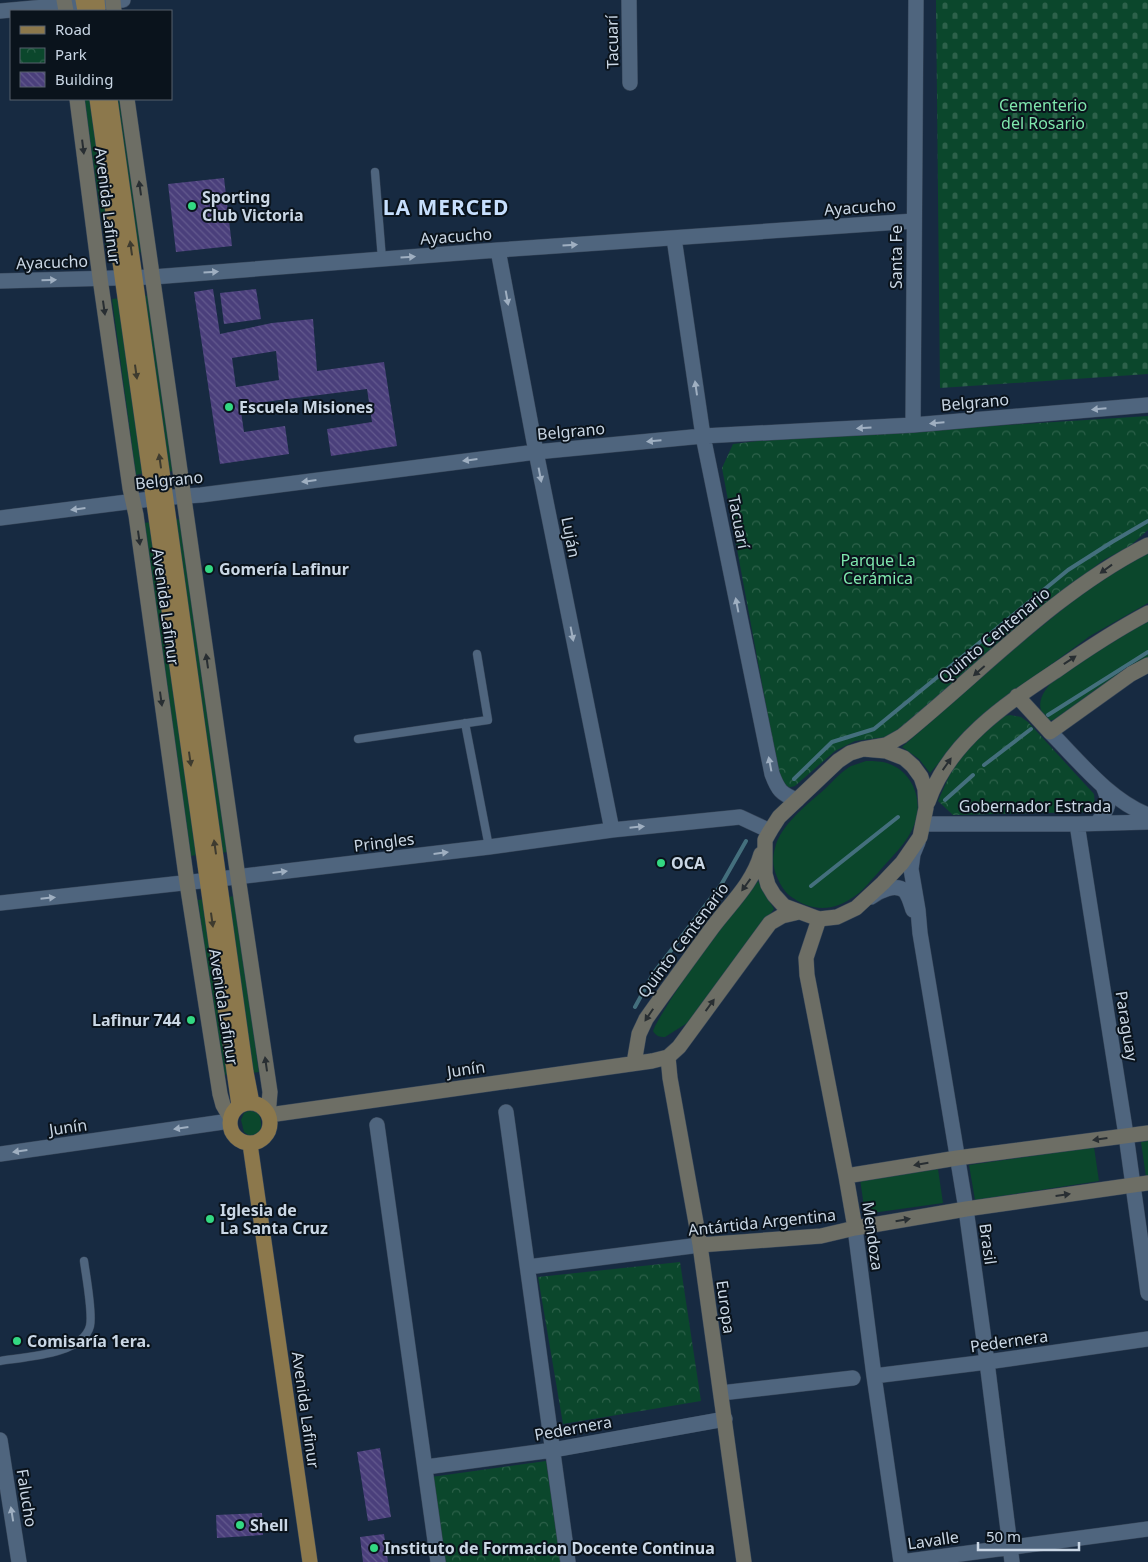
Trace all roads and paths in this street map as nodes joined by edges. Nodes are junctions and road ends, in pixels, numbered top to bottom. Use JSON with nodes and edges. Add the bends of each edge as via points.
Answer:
{"nodes":[{"id":1,"x":629,"y":0,"type":"edge"},
{"id":2,"x":916,"y":0,"type":"edge"},
{"id":3,"x":116,"y":3,"type":"edge"},
{"id":4,"x":65,"y":5,"type":"edge"},
{"id":5,"x":90,"y":5,"type":"edge"},
{"id":6,"x":11,"y":10,"type":"edge"},
{"id":7,"x":630,"y":83,"type":"dead end"},
{"id":8,"x":77,"y":100,"type":"edge"},
{"id":9,"x":97,"y":100,"type":"edge"},
{"id":10,"x":110,"y":100,"type":"edge"},
{"id":11,"x":127,"y":100,"type":"edge"},
{"id":12,"x":375,"y":172,"type":"dead end"},
{"id":13,"x":914,"y":221,"type":"junction"},
{"id":14,"x":674,"y":238,"type":"junction"},
{"id":15,"x":498,"y":250,"type":"junction"},
{"id":16,"x":382,"y":259,"type":"junction"},
{"id":17,"x":154,"y":277,"type":"junction"},
{"id":18,"x":100,"y":278,"type":"junction"},
{"id":19,"x":129,"y":278,"type":"junction"},
{"id":20,"x":0,"y":281,"type":"edge"},
{"id":21,"x":1148,"y":405,"type":"edge"},
{"id":22,"x":913,"y":425,"type":"junction"},
{"id":23,"x":702,"y":436,"type":"junction"},
{"id":24,"x":536,"y":452,"type":"junction"},
{"id":25,"x":184,"y":496,"type":"junction"},
{"id":26,"x":160,"y":499,"type":"junction"},
{"id":27,"x":133,"y":502,"type":"junction"},
{"id":28,"x":0,"y":518,"type":"edge"},
{"id":29,"x":1148,"y":545,"type":"edge"},
{"id":30,"x":1148,"y":612,"type":"edge"},
{"id":31,"x":477,"y":654,"type":"dead end"},
{"id":32,"x":1148,"y":665,"type":"edge"},
{"id":33,"x":1017,"y":696,"type":"junction"},
{"id":34,"x":466,"y":723,"type":"junction"},
{"id":35,"x":1050,"y":732,"type":"junction"},
{"id":36,"x":358,"y":739,"type":"dead end"},
{"id":37,"x":863,"y":749,"type":"junction"},
{"id":38,"x":1103,"y":786,"type":"junction"},
{"id":39,"x":797,"y":800,"type":"junction"},
{"id":40,"x":926,"y":808,"type":"junction"},
{"id":41,"x":1148,"y":815,"type":"edge"},
{"id":42,"x":1148,"y":822,"type":"edge"},
{"id":43,"x":1097,"y":823,"type":"junction"},
{"id":44,"x":1077,"y":824,"type":"junction"},
{"id":45,"x":612,"y":830,"type":"junction"},
{"id":46,"x":922,"y":830,"type":"junction"},
{"id":47,"x":768,"y":836,"type":"junction"},
{"id":48,"x":489,"y":847,"type":"junction"},
{"id":49,"x":238,"y":877,"type":"junction"},
{"id":50,"x":213,"y":880,"type":"junction"},
{"id":51,"x":187,"y":883,"type":"junction"},
{"id":52,"x":0,"y":903,"type":"edge"},
{"id":53,"x":856,"y":908,"type":"junction"},
{"id":54,"x":799,"y":912,"type":"junction"},
{"id":55,"x":819,"y":919,"type":"junction"},
{"id":56,"x":920,"y":933,"type":"junction"},
{"id":57,"x":668,"y":1057,"type":"junction"},
{"id":58,"x":634,"y":1063,"type":"junction"},
{"id":59,"x":238,"y":1112,"type":"junction"},
{"id":60,"x":506,"y":1112,"type":"dead end"},
{"id":61,"x":268,"y":1113,"type":"junction"},
{"id":62,"x":377,"y":1125,"type":"dead end"},
{"id":63,"x":1148,"y":1132,"type":"edge"},
{"id":64,"x":1126,"y":1135,"type":"junction"},
{"id":65,"x":250,"y":1144,"type":"junction"},
{"id":66,"x":0,"y":1154,"type":"edge"},
{"id":67,"x":957,"y":1158,"type":"junction"},
{"id":68,"x":846,"y":1176,"type":"junction"},
{"id":69,"x":1141,"y":1184,"type":"edge"},
{"id":70,"x":966,"y":1209,"type":"junction"},
{"id":71,"x":855,"y":1228,"type":"junction"},
{"id":72,"x":700,"y":1245,"type":"junction"},
{"id":73,"x":84,"y":1261,"type":"dead end"},
{"id":74,"x":528,"y":1267,"type":"junction"},
{"id":75,"x":1148,"y":1293,"type":"edge"},
{"id":76,"x":1148,"y":1339,"type":"edge"},
{"id":77,"x":0,"y":1361,"type":"edge"},
{"id":78,"x":987,"y":1362,"type":"junction"},
{"id":79,"x":874,"y":1376,"type":"junction"},
{"id":80,"x":853,"y":1378,"type":"dead end"},
{"id":81,"x":721,"y":1393,"type":"junction"},
{"id":82,"x":725,"y":1419,"type":"junction"},
{"id":83,"x":0,"y":1440,"type":"edge"},
{"id":84,"x":553,"y":1450,"type":"junction"},
{"id":85,"x":426,"y":1467,"type":"junction"},
{"id":86,"x":1148,"y":1529,"type":"edge"},
{"id":87,"x":1011,"y":1555,"type":"edge"},
{"id":88,"x":19,"y":1562,"type":"edge"},
{"id":89,"x":310,"y":1562,"type":"edge"},
{"id":90,"x":438,"y":1562,"type":"edge"},
{"id":91,"x":568,"y":1562,"type":"edge"},
{"id":92,"x":744,"y":1562,"type":"edge"},
{"id":93,"x":901,"y":1562,"type":"edge"}],
"edges":[{"from":1,"to":7,"type":"street","name":"Tacuarí"},
{"from":2,"to":13,"type":"street","name":"Santa Fe"},
{"from":3,"to":5,"type":"street"},
{"from":4,"to":5,"type":"street"},
{"from":4,"to":6,"type":"street"},
{"from":8,"to":18,"type":"street","name":"Avenida Lafinur","one_way":true},
{"from":9,"to":19,"type":"main road","name":"Avenida Lafinur"},
{"from":19,"to":10,"type":"main road","name":"Avenida Lafinur","one_way":true},
{"from":17,"to":11,"type":"street","name":"Avenida Lafinur","one_way":true},
{"from":12,"to":16,"type":"lane"},
{"from":13,"to":14,"type":"street","name":"Ayacucho"},
{"from":13,"to":22,"type":"street","name":"Santa Fe"},
{"from":15,"to":14,"type":"street","name":"Ayacucho","one_way":true},
{"from":23,"to":14,"type":"street","name":"Tacuarí","one_way":true},
{"from":16,"to":15,"type":"street","name":"Ayacucho","one_way":true},
{"from":15,"to":24,"type":"street","name":"Luján","one_way":true},
{"from":17,"to":16,"type":"street","name":"Ayacucho","one_way":true},
{"from":17,"to":19,"type":"street","name":"Ayacucho"},
{"from":17,"to":25,"type":"street","name":"Avenida Lafinur"},
{"from":18,"to":19,"type":"street","name":"Ayacucho"},
{"from":20,"to":18,"type":"street","name":"Ayacucho","one_way":true},
{"from":18,"to":27,"type":"street","name":"Avenida Lafinur","one_way":true},
{"from":19,"to":26,"type":"main road","name":"Avenida Lafinur"},
{"from":21,"to":22,"type":"street","name":"Belgrano","one_way":true},
{"from":22,"to":23,"type":"street","name":"Belgrano","one_way":true},
{"from":23,"to":24,"type":"street","name":"Belgrano","one_way":true},
{"from":39,"to":23,"type":"street","name":"Tacuarí","one_way":true,"via":[[786,796],[776,786],[772,774]]},
{"from":24,"to":25,"type":"street","name":"Belgrano","one_way":true},
{"from":24,"to":45,"type":"street","name":"Luján","one_way":true},
{"from":25,"to":26,"type":"street","name":"Belgrano"},
{"from":49,"to":25,"type":"street","name":"Avenida Lafinur","one_way":true},
{"from":26,"to":27,"type":"street","name":"Belgrano"},
{"from":26,"to":50,"type":"main road","name":"Avenida Lafinur"},
{"from":27,"to":28,"type":"street","name":"Belgrano","one_way":true},
{"from":27,"to":51,"type":"street","name":"Avenida Lafinur","one_way":true},
{"from":29,"to":37,"type":"street","name":"Quinto Centenario","one_way":true,"via":[[1119,559],[1054,607],[902,736],[886,745]]},
{"from":33,"to":30,"type":"street","one_way":true},
{"from":31,"to":34,"type":"lane","via":[[488,720]]},
{"from":32,"to":35,"type":"street"},
{"from":33,"to":35,"type":"street","name":"Gobernador Estrada"},
{"from":40,"to":33,"type":"street","one_way":true,"via":[[932,789],[958,748]]},
{"from":34,"to":36,"type":"lane"},
{"from":34,"to":48,"type":"lane"},
{"from":35,"to":38,"type":"street","name":"Gobernador Estrada"},
{"from":37,"to":39,"type":"street","via":[[838,761]]},
{"from":37,"to":40,"type":"street","via":[[886,751],[904,758],[913,766],[926,790]]},
{"from":38,"to":41,"type":"street","name":"Gobernador Estrada"},
{"from":38,"to":43,"type":"street","via":[[1109,798],[1106,811]]},
{"from":39,"to":47,"type":"street","via":[[779,817]]},
{"from":40,"to":46,"type":"street"},
{"from":42,"to":43,"type":"street","name":"Gobernador Estrada"},
{"from":43,"to":44,"type":"street","name":"Gobernador Estrada"},
{"from":44,"to":46,"type":"street","name":"Gobernador Estrada"},
{"from":44,"to":64,"type":"street","name":"Paraguay"},
{"from":45,"to":47,"type":"street","name":"Pringles","one_way":true,"via":[[740,817]]},
{"from":45,"to":48,"type":"street","name":"Pringles"},
{"from":46,"to":53,"type":"street","via":[[902,862]]},
{"from":46,"to":56,"type":"street","name":"Brasil","via":[[911,869]]},
{"from":47,"to":54,"type":"street","via":[[765,874],[768,885],[784,906]]},
{"from":47,"to":58,"type":"street","name":"Quinto Centenario","one_way":true,"via":[[750,879],[646,1019],[639,1034]]},
{"from":49,"to":48,"type":"street","name":"Pringles","one_way":true},
{"from":49,"to":50,"type":"street","name":"Pringles"},
{"from":61,"to":49,"type":"street","name":"Avenida Lafinur","one_way":true,"via":[[270,1092]]},
{"from":50,"to":51,"type":"street","name":"Pringles"},
{"from":50,"to":59,"type":"main road","name":"Avenida Lafinur","via":[[246,1072]]},
{"from":52,"to":51,"type":"street","name":"Pringles","one_way":true},
{"from":51,"to":59,"type":"street","name":"Avenida Lafinur","via":[[220,1094],[223,1106]]},
{"from":53,"to":55,"type":"street","via":[[837,917]]},
{"from":53,"to":56,"type":"street","name":"Brasil","via":[[882,890],[899,888],[909,899]]},
{"from":54,"to":55,"type":"street"},
{"from":57,"to":54,"type":"street","one_way":true,"via":[[679,1047],[770,923]]},
{"from":55,"to":68,"type":"street","name":"Mendoza","via":[[806,958],[807,975]]},
{"from":56,"to":67,"type":"street","name":"Brasil"},
{"from":57,"to":58,"type":"street","name":"Junín"},
{"from":57,"to":72,"type":"street","name":"Europa"},
{"from":58,"to":61,"type":"street","name":"Junín"},
{"from":59,"to":61,"type":"main road","via":[[263,1108]]},
{"from":59,"to":65,"type":"main road","via":[[231,1131],[236,1139]]},
{"from":59,"to":66,"type":"street","name":"Junín","one_way":true},
{"from":60,"to":74,"type":"street"},
{"from":61,"to":65,"type":"main road","via":[[270,1126],[265,1137]]},
{"from":62,"to":85,"type":"street"},
{"from":63,"to":64,"type":"street"},
{"from":64,"to":67,"type":"street","one_way":true},
{"from":64,"to":69,"type":"street","name":"Paraguay"},
{"from":65,"to":89,"type":"main road","name":"Avenida Lafinur"},
{"from":67,"to":68,"type":"street","one_way":true},
{"from":67,"to":70,"type":"street","name":"Brasil"},
{"from":68,"to":71,"type":"street","name":"Mendoza"},
{"from":70,"to":69,"type":"street","name":"Antártida Argentina","one_way":true},
{"from":69,"to":75,"type":"street","name":"Paraguay"},
{"from":71,"to":70,"type":"street","name":"Antártida Argentina","one_way":true},
{"from":70,"to":78,"type":"street","name":"Brasil"},
{"from":71,"to":72,"type":"street","name":"Antártida Argentina","via":[[821,1236]]},
{"from":71,"to":79,"type":"street","name":"Mendoza"},
{"from":72,"to":74,"type":"street","name":"Antártida Argentina"},
{"from":72,"to":81,"type":"street","name":"Europa"},
{"from":73,"to":77,"type":"lane","via":[[91,1322],[87,1333],[61,1351]]},
{"from":74,"to":84,"type":"street"},
{"from":76,"to":78,"type":"street","name":"Pedernera"},
{"from":78,"to":79,"type":"street","name":"Pedernera"},
{"from":78,"to":87,"type":"street","name":"Brasil"},
{"from":79,"to":93,"type":"street","name":"Mendoza"},
{"from":80,"to":81,"type":"street"},
{"from":81,"to":82,"type":"street","name":"Europa"},
{"from":82,"to":84,"type":"street","name":"Pedernera"},
{"from":82,"to":92,"type":"street","name":"Europa"},
{"from":88,"to":83,"type":"street","name":"Falucho","one_way":true},
{"from":84,"to":85,"type":"street","name":"Pedernera"},
{"from":84,"to":91,"type":"street"},
{"from":85,"to":90,"type":"street"},
{"from":86,"to":87,"type":"street","name":"Lavalle"},
{"from":87,"to":93,"type":"street","name":"Lavalle"}]}
